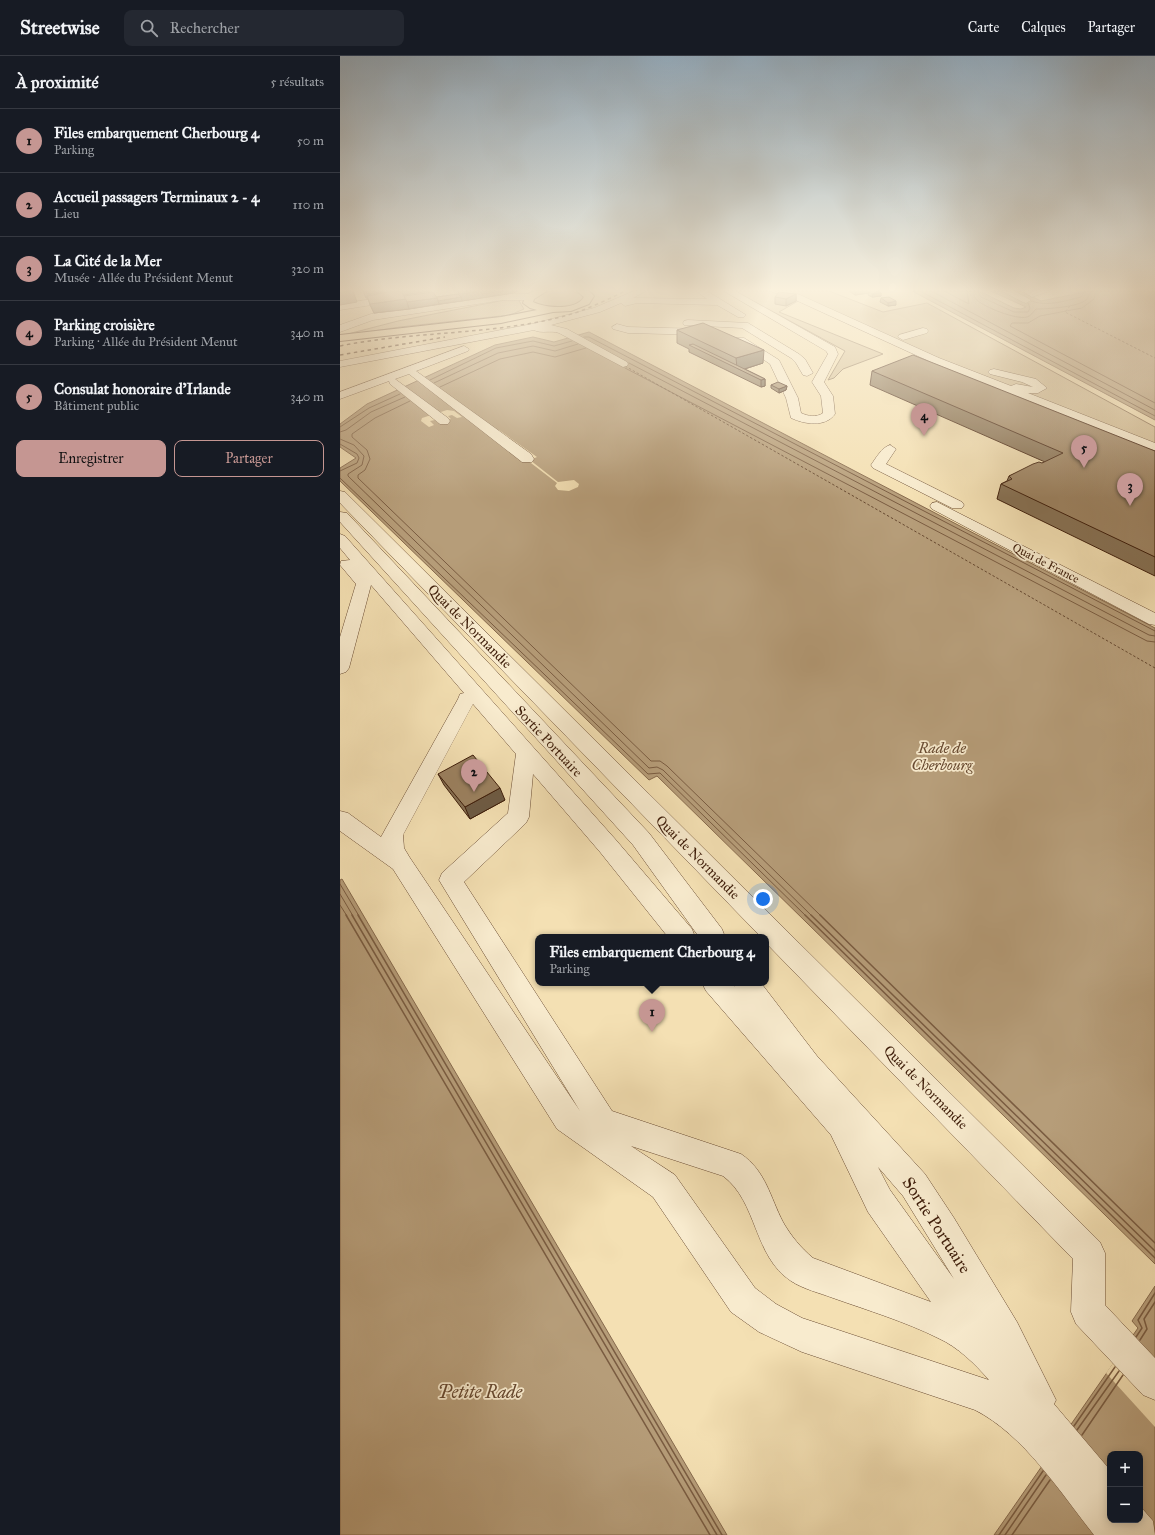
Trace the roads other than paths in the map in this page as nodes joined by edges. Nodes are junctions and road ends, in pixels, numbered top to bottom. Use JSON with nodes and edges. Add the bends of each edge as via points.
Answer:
{"nodes":[{"id":1,"x":361,"y":360,"type":"edge"},
{"id":2,"x":444,"y":360,"type":"edge"},
{"id":3,"x":448,"y":360,"type":"edge"},
{"id":4,"x":616,"y":360,"type":"edge"},
{"id":5,"x":772,"y":360,"type":"edge"},
{"id":6,"x":785,"y":360,"type":"edge"},
{"id":7,"x":791,"y":360,"type":"edge"},
{"id":8,"x":807,"y":360,"type":"edge"},
{"id":9,"x":814,"y":360,"type":"edge"},
{"id":10,"x":829,"y":360,"type":"edge"},
{"id":11,"x":935,"y":360,"type":"edge"},
{"id":12,"x":964,"y":360,"type":"edge"},
{"id":13,"x":340,"y":364,"type":"edge"},
{"id":14,"x":623,"y":364,"type":"dead end"},
{"id":15,"x":789,"y":365,"type":"dead end"},
{"id":16,"x":414,"y":374,"type":"junction"},
{"id":17,"x":1011,"y":378,"type":"dead end"},
{"id":18,"x":394,"y":382,"type":"junction"},
{"id":19,"x":802,"y":382,"type":"junction"},
{"id":20,"x":342,"y":401,"type":"edge"},
{"id":21,"x":444,"y":421,"type":"dead end"},
{"id":22,"x":1155,"y":448,"type":"edge"},
{"id":23,"x":890,"y":449,"type":"dead end"},
{"id":24,"x":528,"y":460,"type":"dead end"},
{"id":25,"x":340,"y":495,"type":"edge"},
{"id":26,"x":936,"y":506,"type":"dead end"},
{"id":27,"x":340,"y":513,"type":"edge"},
{"id":28,"x":1021,"y":537,"type":"junction"},
{"id":29,"x":340,"y":539,"type":"edge"},
{"id":30,"x":1029,"y":554,"type":"junction"},
{"id":31,"x":340,"y":556,"type":"edge"},
{"id":32,"x":1155,"y":604,"type":"edge"},
{"id":33,"x":1155,"y":620,"type":"edge"},
{"id":34,"x":340,"y":668,"type":"edge"},
{"id":35,"x":467,"y":699,"type":"dead end"},
{"id":36,"x":526,"y":752,"type":"junction"},
{"id":37,"x":340,"y":819,"type":"edge"},
{"id":38,"x":402,"y":864,"type":"junction"},
{"id":39,"x":681,"y":934,"type":"edge"},
{"id":40,"x":710,"y":934,"type":"edge"},
{"id":41,"x":718,"y":986,"type":"edge"},
{"id":42,"x":748,"y":986,"type":"edge"},
{"id":43,"x":989,"y":1354,"type":"junction"},
{"id":44,"x":1155,"y":1383,"type":"edge"},
{"id":45,"x":1054,"y":1431,"type":"junction"},
{"id":46,"x":1107,"y":1496,"type":"edge"},
{"id":47,"x":1129,"y":1523,"type":"edge"},
{"id":48,"x":1118,"y":1535,"type":"edge"},
{"id":49,"x":1139,"y":1535,"type":"edge"}],
"edges":[{"from":1,"to":13,"type":"street"},
{"from":2,"to":20,"type":"street"},
{"from":3,"to":16,"type":"street"},
{"from":4,"to":14,"type":"street"},
{"from":5,"to":19,"type":"street"},
{"from":6,"to":15,"type":"street"},
{"from":7,"to":19,"type":"street"},
{"from":8,"to":19,"type":"street","via":[[812,365]]},
{"from":9,"to":19,"type":"street"},
{"from":10,"to":19,"type":"street","via":[[818,382],[828,396],[829,414],[825,418],[817,420],[799,417],[794,413]]},
{"from":11,"to":22,"type":"street"},
{"from":12,"to":17,"type":"street"},
{"from":16,"to":18,"type":"street"},
{"from":16,"to":24,"type":"street"},
{"from":18,"to":20,"type":"street"},
{"from":18,"to":21,"type":"street"},
{"from":23,"to":28,"type":"street","via":[[878,465]]},
{"from":25,"to":44,"type":"street","name":"Quai de Normandie","via":[[1089,1253],[1088,1312]]},
{"from":26,"to":30,"type":"street","name":"Quai de France"},
{"from":27,"to":40,"type":"street","name":"Sortie Portuaire","via":[[640,839]]},
{"from":28,"to":30,"type":"street"},
{"from":28,"to":32,"type":"street"},
{"from":29,"to":36,"type":"street"},
{"from":30,"to":33,"type":"street","name":"Quai de France"},
{"from":31,"to":34,"type":"street","via":[[364,583]]},
{"from":35,"to":38,"type":"street","via":[[392,835],[393,850]]},
{"from":36,"to":39,"type":"street"},
{"from":36,"to":43,"type":"street","via":[[518,817],[450,880],[603,1122],[735,1166],[747,1176],[754,1188],[769,1227],[784,1252],[803,1270],[949,1325]]},
{"from":37,"to":38,"type":"street"},
{"from":38,"to":48,"type":"street","via":[[568,1120],[664,1186],[743,1300],[759,1314],[796,1333],[982,1395],[1002,1405],[1022,1420],[1041,1440]]},
{"from":41,"to":43,"type":"street","via":[[841,1125],[879,1201]]},
{"from":42,"to":45,"type":"street","name":"Sortie Portuaire","via":[[807,1066],[914,1185],[1005,1334]]},
{"from":43,"to":45,"type":"street"},
{"from":45,"to":46,"type":"street"},
{"from":47,"to":49,"type":"street"}]}
